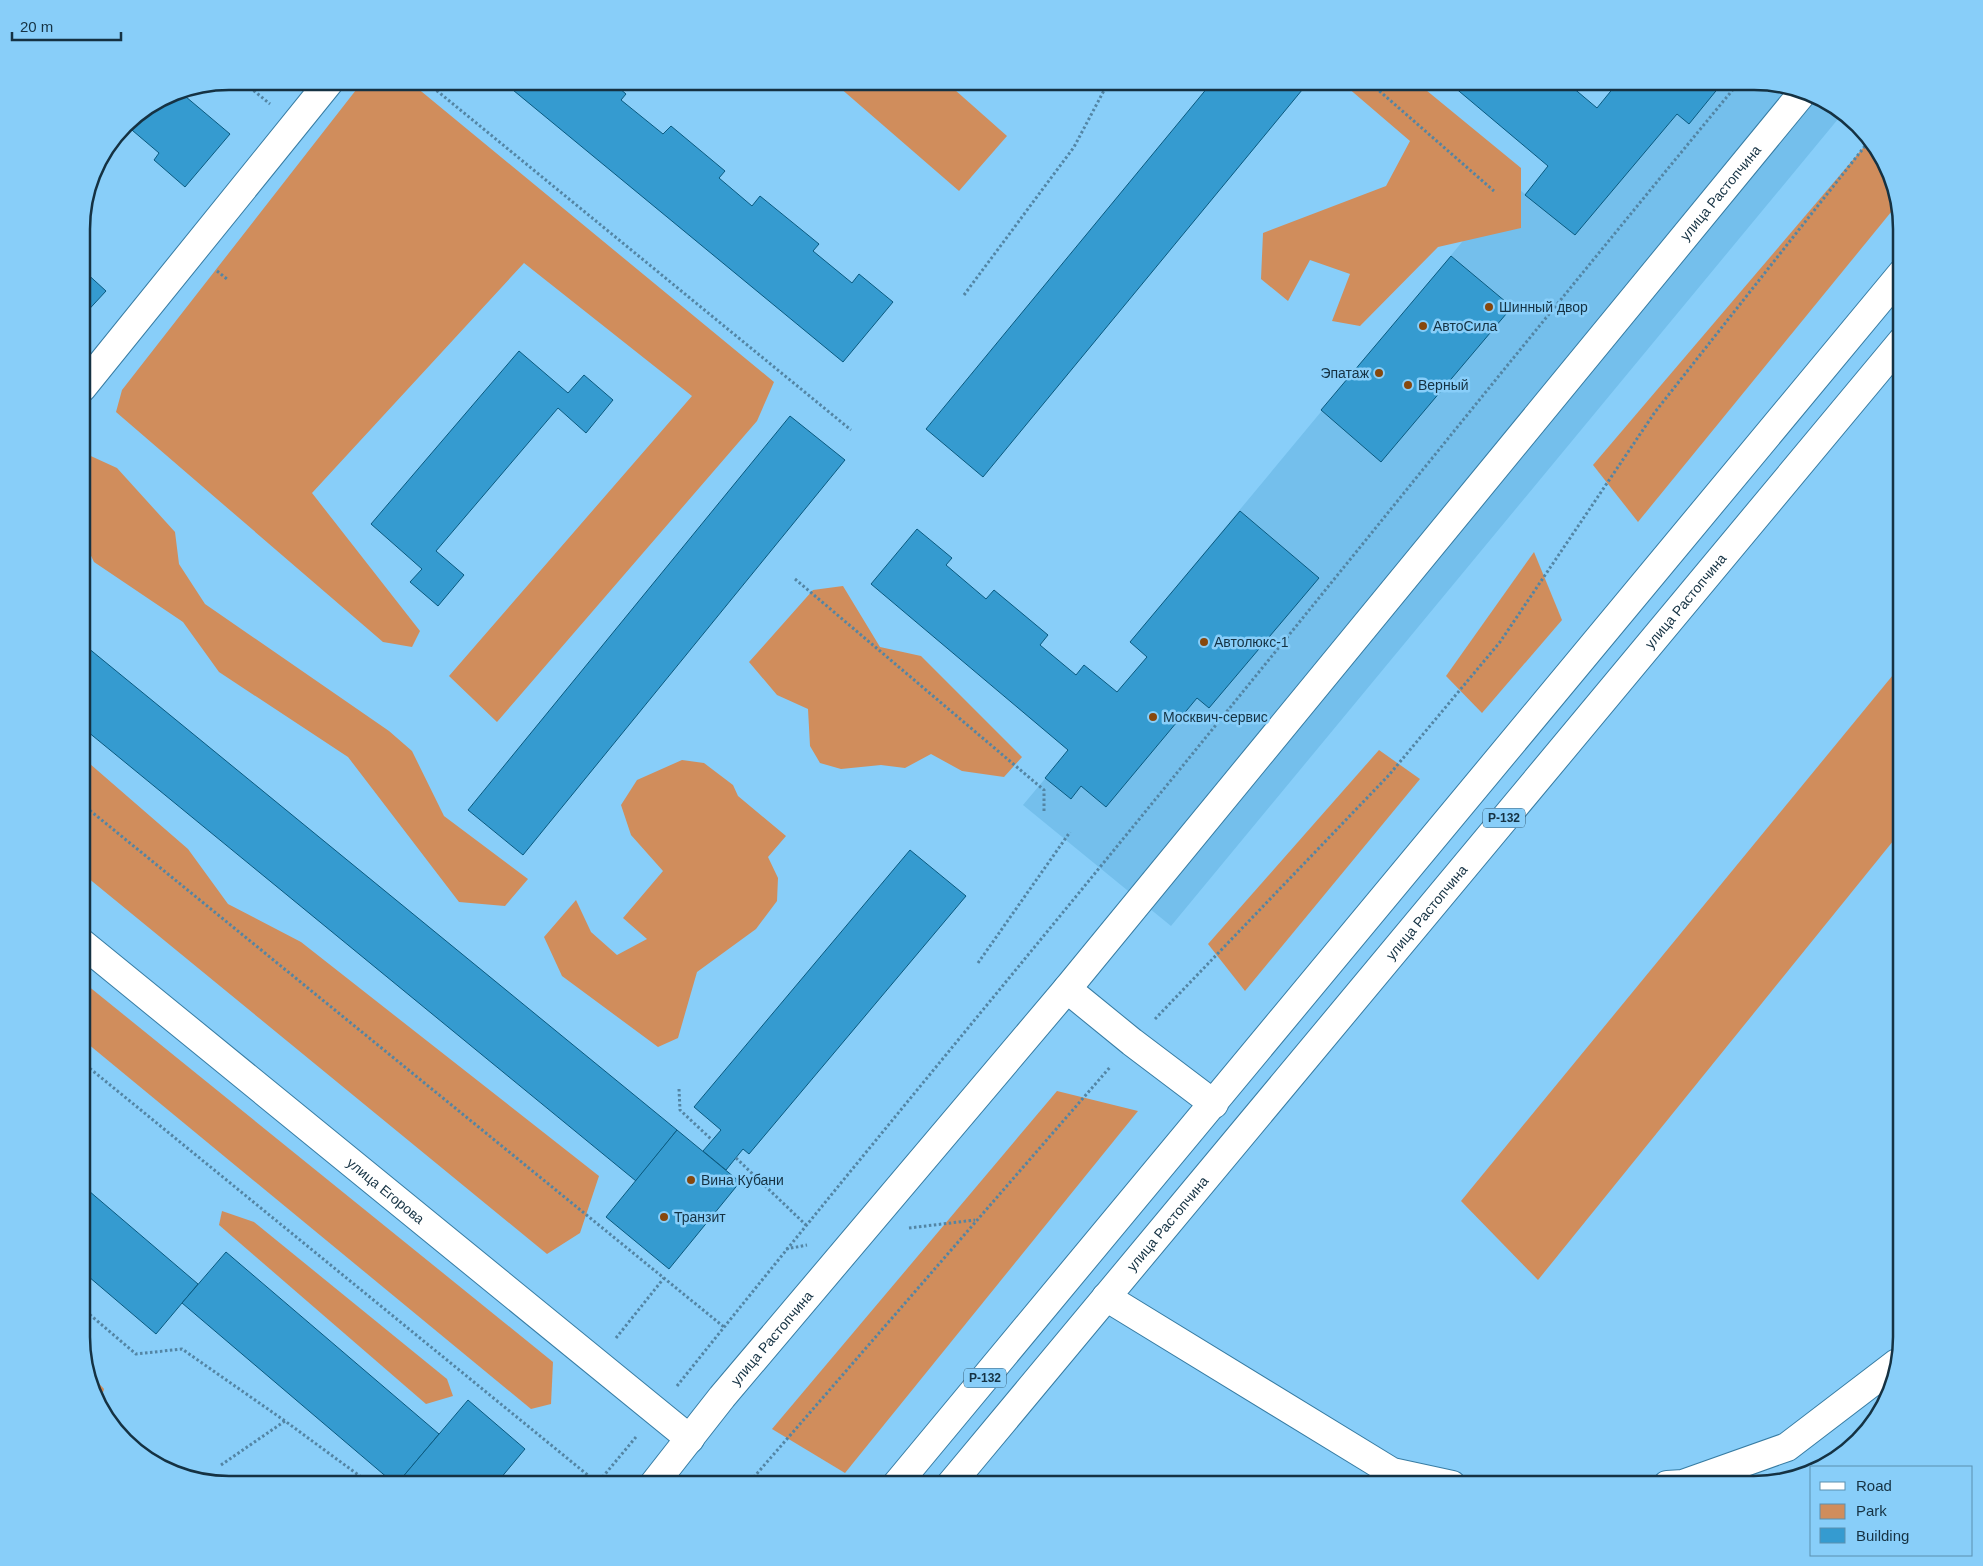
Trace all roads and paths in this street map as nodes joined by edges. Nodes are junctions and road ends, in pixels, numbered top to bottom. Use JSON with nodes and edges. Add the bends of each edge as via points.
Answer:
{"nodes":[{"id":1,"x":323,"y":90,"type":"edge"},
{"id":2,"x":436,"y":90,"type":"edge"},
{"id":3,"x":1104,"y":90,"type":"edge"},
{"id":4,"x":1378,"y":90,"type":"edge"},
{"id":5,"x":1733,"y":90,"type":"edge"},
{"id":6,"x":1799,"y":97,"type":"edge"},
{"id":7,"x":1865,"y":146,"type":"edge"},
{"id":8,"x":1494,"y":191,"type":"dead end"},
{"id":9,"x":1893,"y":284,"type":"edge"},
{"id":10,"x":964,"y":295,"type":"dead end"},
{"id":11,"x":1893,"y":352,"type":"edge"},
{"id":12,"x":90,"y":378,"type":"edge"},
{"id":13,"x":851,"y":430,"type":"dead end"},
{"id":14,"x":795,"y":579,"type":"dead end"},
{"id":15,"x":90,"y":811,"type":"edge"},
{"id":16,"x":1044,"y":812,"type":"dead end"},
{"id":17,"x":1070,"y":832,"type":"dead end"},
{"id":18,"x":90,"y":950,"type":"edge"},
{"id":19,"x":978,"y":963,"type":"dead end"},
{"id":20,"x":1067,"y":989,"type":"junction"},
{"id":21,"x":1132,"y":1042,"type":"junction"},
{"id":22,"x":90,"y":1069,"type":"edge"},
{"id":23,"x":679,"y":1088,"type":"dead end"},
{"id":24,"x":1214,"y":1104,"type":"junction"},
{"id":25,"x":712,"y":1140,"type":"dead end"},
{"id":26,"x":736,"y":1158,"type":"dead end"},
{"id":27,"x":806,"y":1225,"type":"junction"},
{"id":28,"x":664,"y":1278,"type":"junction"},
{"id":29,"x":1106,"y":1296,"type":"junction"},
{"id":30,"x":90,"y":1315,"type":"edge"},
{"id":31,"x":596,"y":1363,"type":"junction"},
{"id":32,"x":1889,"y":1370,"type":"edge"},
{"id":33,"x":285,"y":1421,"type":"junction"},
{"id":34,"x":690,"y":1439,"type":"junction"},
{"id":35,"x":221,"y":1465,"type":"dead end"},
{"id":36,"x":360,"y":1476,"type":"edge"},
{"id":37,"x":589,"y":1476,"type":"edge"},
{"id":38,"x":661,"y":1476,"type":"edge"},
{"id":39,"x":755,"y":1476,"type":"edge"},
{"id":40,"x":904,"y":1476,"type":"edge"},
{"id":41,"x":957,"y":1476,"type":"edge"},
{"id":42,"x":1410,"y":1476,"type":"edge"},
{"id":43,"x":1705,"y":1476,"type":"edge"}],
"edges":[{"from":1,"to":12,"type":"main road"},
{"from":2,"to":13,"type":"path"},
{"from":3,"to":10,"type":"path","via":[[1074,147]]},
{"from":4,"to":8,"type":"path"},
{"from":5,"to":27,"type":"path"},
{"from":6,"to":20,"type":"main road","name":"улица Растопчина"},
{"from":7,"to":21,"type":"path","via":[[1655,412],[1500,642],[1388,775]]},
{"from":9,"to":24,"type":"main road","number":"Р-132"},
{"from":11,"to":29,"type":"main road","name":"улица Растопчина","number":"Р-132"},
{"from":14,"to":16,"type":"path","via":[[1044,790]]},
{"from":15,"to":28,"type":"path"},
{"from":17,"to":19,"type":"path"},
{"from":18,"to":31,"type":"main road","name":"улица Егорова"},
{"from":20,"to":21,"type":"main road"},
{"from":20,"to":34,"type":"main road","name":"улица Растопчина"},
{"from":21,"to":24,"type":"main road"},
{"from":21,"to":39,"type":"path"},
{"from":22,"to":37,"type":"path"},
{"from":23,"to":25,"type":"path","via":[[680,1110]]},
{"from":24,"to":40,"type":"main road","number":"Р-132"},
{"from":26,"to":27,"type":"path"},
{"from":27,"to":28,"type":"path","via":[[724,1327]]},
{"from":28,"to":31,"type":"path"},
{"from":29,"to":41,"type":"main road","name":"улица Растопчина","number":"Р-132"},
{"from":29,"to":42,"type":"main road","via":[[1392,1472]]},
{"from":30,"to":33,"type":"path","via":[[136,1354],[182,1349]]},
{"from":31,"to":34,"type":"main road","name":"улица Егорова"},
{"from":32,"to":43,"type":"main road","via":[[1787,1447]]},
{"from":33,"to":35,"type":"path"},
{"from":33,"to":36,"type":"path"},
{"from":34,"to":38,"type":"main road","name":"улица Растопчина"}]}
